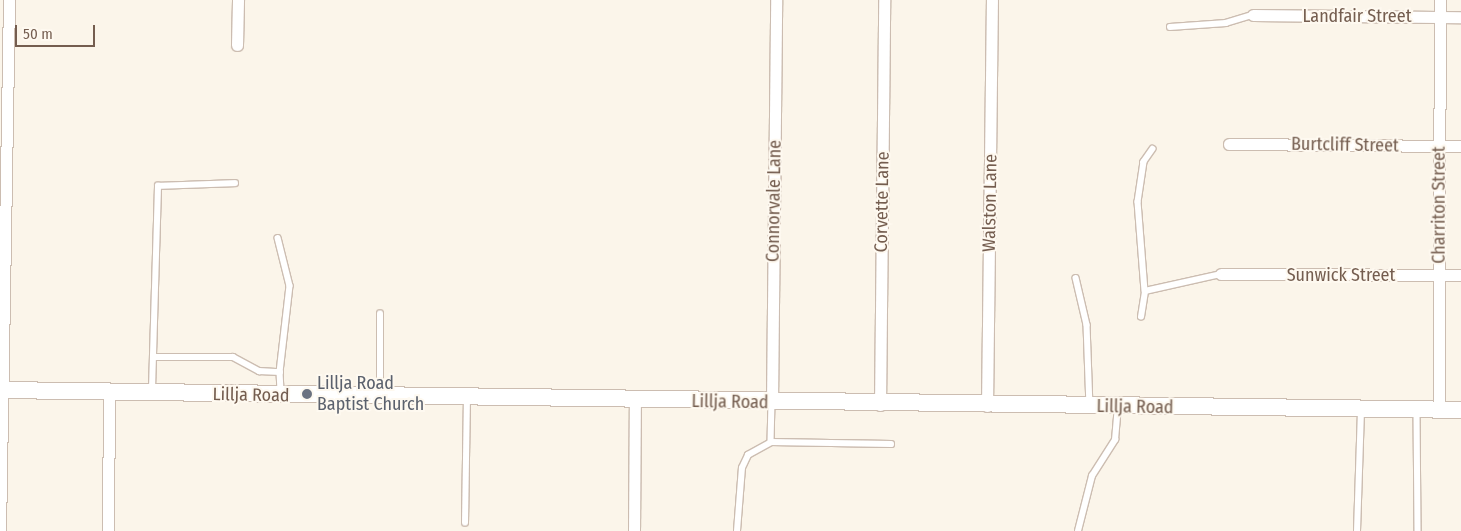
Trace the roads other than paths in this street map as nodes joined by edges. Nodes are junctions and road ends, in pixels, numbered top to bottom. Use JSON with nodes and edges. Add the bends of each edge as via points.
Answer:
{"nodes":[{"id":1,"x":9,"y":0,"type":"edge"},
{"id":2,"x":238,"y":0,"type":"edge"},
{"id":3,"x":776,"y":0,"type":"edge"},
{"id":4,"x":884,"y":0,"type":"edge"},
{"id":5,"x":992,"y":0,"type":"edge"},
{"id":6,"x":1440,"y":0,"type":"edge"},
{"id":7,"x":1253,"y":15,"type":"joint"},
{"id":8,"x":1440,"y":17,"type":"junction"},
{"id":9,"x":1461,"y":17,"type":"edge"},
{"id":10,"x":1170,"y":27,"type":"dead end"},
{"id":11,"x":237,"y":45,"type":"dead end"},
{"id":12,"x":1230,"y":144,"type":"dead end"},
{"id":13,"x":1440,"y":146,"type":"junction"},
{"id":14,"x":1461,"y":146,"type":"edge"},
{"id":15,"x":1153,"y":149,"type":"dead end"},
{"id":16,"x":235,"y":183,"type":"dead end"},
{"id":17,"x":278,"y":238,"type":"dead end"},
{"id":18,"x":1221,"y":274,"type":"joint"},
{"id":19,"x":1438,"y":275,"type":"junction"},
{"id":20,"x":1461,"y":275,"type":"edge"},
{"id":21,"x":1076,"y":278,"type":"dead end"},
{"id":22,"x":1145,"y":291,"type":"junction"},
{"id":23,"x":380,"y":314,"type":"dead end"},
{"id":24,"x":1141,"y":317,"type":"dead end"},
{"id":25,"x":155,"y":357,"type":"junction"},
{"id":26,"x":280,"y":372,"type":"junction"},
{"id":27,"x":2,"y":390,"type":"edge"},
{"id":28,"x":109,"y":393,"type":"junction"},
{"id":29,"x":151,"y":394,"type":"junction"},
{"id":30,"x":282,"y":396,"type":"junction"},
{"id":31,"x":380,"y":397,"type":"junction"},
{"id":32,"x":467,"y":398,"type":"junction"},
{"id":33,"x":635,"y":400,"type":"junction"},
{"id":34,"x":772,"y":402,"type":"junction"},
{"id":35,"x":880,"y":405,"type":"junction"},
{"id":36,"x":988,"y":406,"type":"junction"},
{"id":37,"x":1090,"y":407,"type":"junction"},
{"id":38,"x":1118,"y":407,"type":"junction"},
{"id":39,"x":1361,"y":409,"type":"junction"},
{"id":40,"x":1417,"y":410,"type":"junction"},
{"id":41,"x":1439,"y":410,"type":"junction"},
{"id":42,"x":1461,"y":410,"type":"edge"},
{"id":43,"x":771,"y":442,"type":"junction"},
{"id":44,"x":892,"y":444,"type":"dead end"},
{"id":45,"x":465,"y":523,"type":"dead end"},
{"id":46,"x":0,"y":531,"type":"edge"},
{"id":47,"x":108,"y":531,"type":"edge"},
{"id":48,"x":634,"y":531,"type":"edge"},
{"id":49,"x":737,"y":531,"type":"edge"},
{"id":50,"x":1078,"y":531,"type":"edge"},
{"id":51,"x":1357,"y":531,"type":"edge"},
{"id":52,"x":1418,"y":531,"type":"edge"}],
"edges":[{"from":1,"to":27,"type":"street"},
{"from":2,"to":11,"type":"street"},
{"from":3,"to":34,"type":"street","name":"Connorvale Lane"},
{"from":4,"to":35,"type":"street","name":"Corvette Lane"},
{"from":5,"to":36,"type":"street","name":"Walston Lane"},
{"from":6,"to":8,"type":"street","name":"Charriton Street"},
{"from":7,"to":8,"type":"street","name":"Landfair Street"},
{"from":7,"to":10,"type":"lane","via":[[1226,23]]},
{"from":8,"to":9,"type":"street","name":"Landfair Street"},
{"from":8,"to":13,"type":"street","name":"Charriton Street"},
{"from":12,"to":13,"type":"street","name":"Burtcliff Street"},
{"from":13,"to":14,"type":"street","name":"Burtcliff Street"},
{"from":13,"to":19,"type":"street","name":"Charriton Street"},
{"from":15,"to":22,"type":"lane","via":[[1144,162],[1138,202]]},
{"from":16,"to":25,"type":"lane","via":[[158,186]]},
{"from":17,"to":26,"type":"lane","via":[[290,286]]},
{"from":18,"to":19,"type":"street","name":"Sunwick Street"},
{"from":18,"to":22,"type":"lane"},
{"from":19,"to":20,"type":"street","name":"Sunwick Street"},
{"from":19,"to":41,"type":"street","name":"Charriton Street"},
{"from":21,"to":37,"type":"lane","via":[[1086,325]]},
{"from":22,"to":24,"type":"lane"},
{"from":23,"to":31,"type":"lane"},
{"from":25,"to":26,"type":"lane","via":[[233,358],[259,371]]},
{"from":25,"to":29,"type":"lane"},
{"from":26,"to":30,"type":"lane"},
{"from":27,"to":28,"type":"street","name":"Lillja Road"},
{"from":27,"to":46,"type":"street"},
{"from":28,"to":29,"type":"street","name":"Lillja Road"},
{"from":28,"to":47,"type":"street"},
{"from":29,"to":30,"type":"street","name":"Lillja Road"},
{"from":30,"to":31,"type":"street","name":"Lillja Road"},
{"from":31,"to":32,"type":"street","name":"Lillja Road"},
{"from":32,"to":33,"type":"street","name":"Lillja Road"},
{"from":32,"to":45,"type":"lane"},
{"from":33,"to":34,"type":"street","name":"Lillja Road"},
{"from":33,"to":48,"type":"street"},
{"from":34,"to":35,"type":"street","name":"Lillja Road"},
{"from":34,"to":43,"type":"lane"},
{"from":35,"to":36,"type":"street","name":"Lillja Road"},
{"from":36,"to":37,"type":"street","name":"Lillja Road"},
{"from":37,"to":38,"type":"street","name":"Lillja Road"},
{"from":38,"to":39,"type":"street","name":"Lillja Road"},
{"from":38,"to":50,"type":"lane","via":[[1115,440],[1092,476]]},
{"from":39,"to":40,"type":"street","name":"Lillja Road"},
{"from":39,"to":51,"type":"lane"},
{"from":40,"to":41,"type":"street","name":"Lillja Road"},
{"from":40,"to":52,"type":"lane"},
{"from":41,"to":42,"type":"street","name":"Lillja Road"},
{"from":43,"to":44,"type":"lane"},
{"from":43,"to":49,"type":"lane","via":[[748,455],[742,468]]}]}
